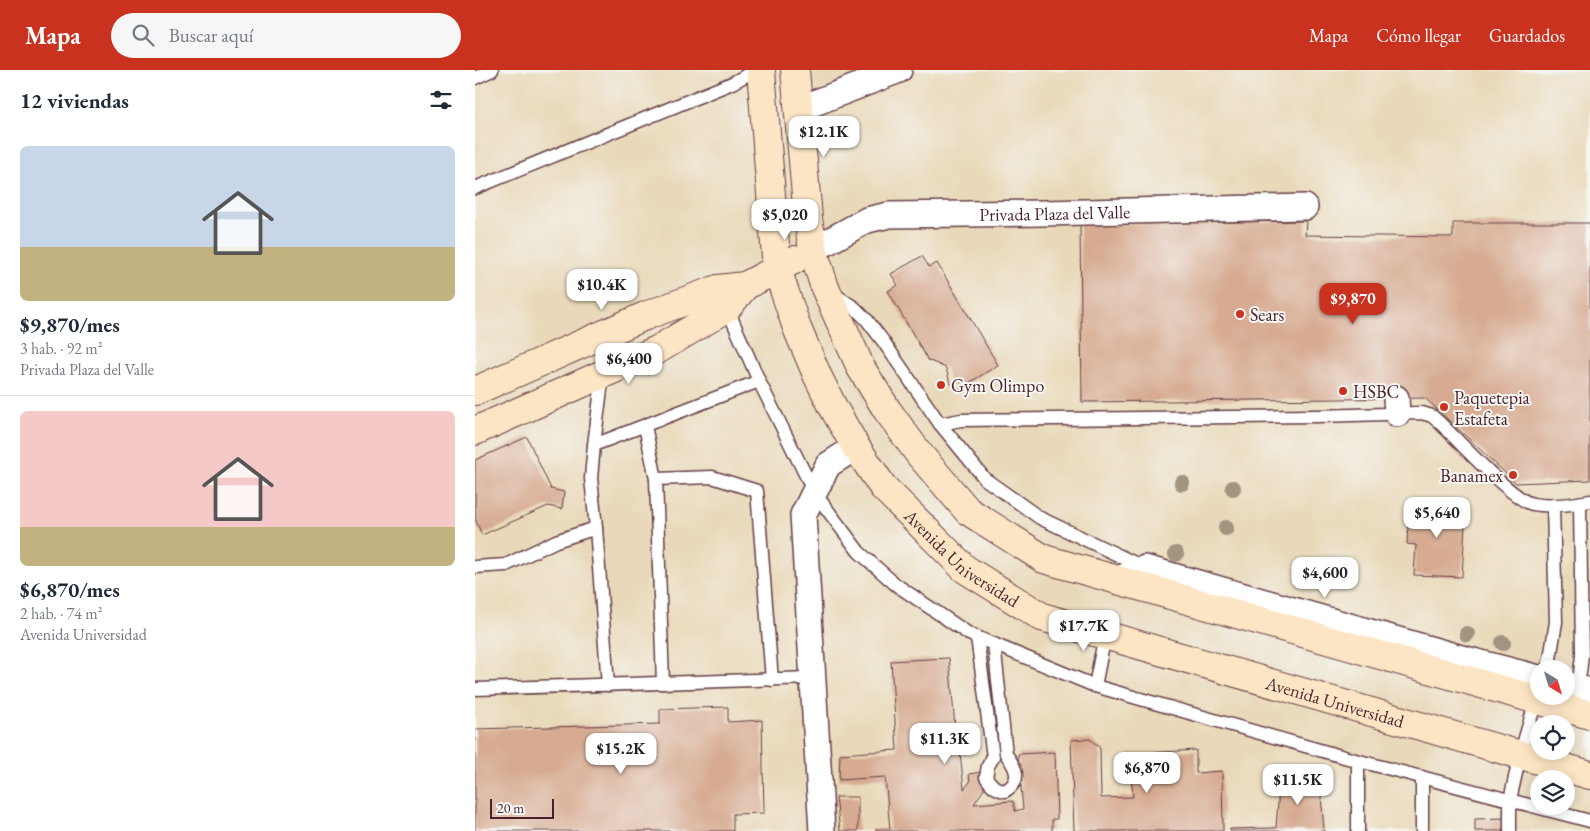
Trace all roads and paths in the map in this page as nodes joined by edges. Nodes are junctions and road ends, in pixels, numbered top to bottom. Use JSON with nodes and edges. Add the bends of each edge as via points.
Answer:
{"nodes":[{"id":1,"x":492,"y":70,"type":"edge"},
{"id":2,"x":756,"y":70,"type":"edge"},
{"id":3,"x":761,"y":70,"type":"edge"},
{"id":4,"x":795,"y":70,"type":"edge"},
{"id":5,"x":899,"y":70,"type":"edge"},
{"id":6,"x":475,"y":78,"type":"edge"},
{"id":7,"x":799,"y":109,"type":"junction"},
{"id":8,"x":475,"y":188,"type":"edge"},
{"id":9,"x":1305,"y":207,"type":"dead end"},
{"id":10,"x":813,"y":250,"type":"junction"},
{"id":11,"x":777,"y":269,"type":"junction"},
{"id":12,"x":745,"y":286,"type":"junction"},
{"id":13,"x":825,"y":288,"type":"junction"},
{"id":14,"x":727,"y":308,"type":"junction"},
{"id":15,"x":608,"y":332,"type":"junction"},
{"id":16,"x":603,"y":374,"type":"junction"},
{"id":17,"x":759,"y":381,"type":"junction"},
{"id":18,"x":475,"y":392,"type":"edge"},
{"id":19,"x":939,"y":424,"type":"junction"},
{"id":20,"x":645,"y":426,"type":"junction"},
{"id":21,"x":475,"y":431,"type":"edge"},
{"id":22,"x":594,"y":445,"type":"junction"},
{"id":23,"x":856,"y":446,"type":"junction"},
{"id":24,"x":655,"y":479,"type":"junction"},
{"id":25,"x":814,"y":492,"type":"junction"},
{"id":26,"x":1585,"y":502,"type":"edge"},
{"id":27,"x":1553,"y":504,"type":"junction"},
{"id":28,"x":597,"y":528,"type":"junction"},
{"id":29,"x":475,"y":567,"type":"edge"},
{"id":30,"x":1145,"y":568,"type":"junction"},
{"id":31,"x":1115,"y":580,"type":"junction"},
{"id":32,"x":1105,"y":636,"type":"junction"},
{"id":33,"x":977,"y":637,"type":"junction"},
{"id":34,"x":994,"y":644,"type":"junction"},
{"id":35,"x":1550,"y":660,"type":"edge"},
{"id":36,"x":813,"y":678,"type":"junction"},
{"id":37,"x":772,"y":680,"type":"junction"},
{"id":38,"x":663,"y":683,"type":"junction"},
{"id":39,"x":608,"y":685,"type":"junction"},
{"id":40,"x":1095,"y":686,"type":"junction"},
{"id":41,"x":1530,"y":687,"type":"edge"},
{"id":42,"x":1530,"y":688,"type":"edge"},
{"id":43,"x":475,"y":689,"type":"edge"},
{"id":44,"x":1576,"y":702,"type":"edge"},
{"id":45,"x":1534,"y":705,"type":"edge"},
{"id":46,"x":1520,"y":755,"type":"junction"},
{"id":47,"x":1359,"y":760,"type":"junction"},
{"id":48,"x":1554,"y":765,"type":"edge"},
{"id":49,"x":1590,"y":775,"type":"edge"},
{"id":50,"x":1422,"y":777,"type":"junction"},
{"id":51,"x":1510,"y":800,"type":"junction"},
{"id":52,"x":1530,"y":804,"type":"edge"},
{"id":53,"x":1570,"y":815,"type":"edge"},
{"id":54,"x":1590,"y":821,"type":"edge"},
{"id":55,"x":823,"y":831,"type":"edge"},
{"id":56,"x":1358,"y":831,"type":"edge"},
{"id":57,"x":1422,"y":831,"type":"edge"},
{"id":58,"x":1510,"y":831,"type":"edge"}],
"edges":[{"from":1,"to":6,"type":"lane"},
{"from":2,"to":8,"type":"lane","via":[[732,83]]},
{"from":3,"to":11,"type":"main road","name":"Avenida Universidad"},
{"from":4,"to":7,"type":"main road"},
{"from":5,"to":7,"type":"street"},
{"from":7,"to":10,"type":"main road"},
{"from":9,"to":10,"type":"street","name":"Privada Plaza del Valle","via":[[889,215],[867,220]]},
{"from":10,"to":11,"type":"main road"},
{"from":10,"to":13,"type":"main road"},
{"from":11,"to":12,"type":"main road"},
{"from":11,"to":23,"type":"main road","name":"Avenida Universidad","via":[[818,377]]},
{"from":12,"to":14,"type":"main road"},
{"from":12,"to":15,"type":"main road","via":[[719,289]]},
{"from":13,"to":19,"type":"lane","via":[[867,320]]},
{"from":13,"to":31,"type":"main road","via":[[861,368],[887,410],[919,454],[968,511],[1044,559]]},
{"from":14,"to":16,"type":"main road","via":[[657,350]]},
{"from":14,"to":17,"type":"lane"},
{"from":15,"to":16,"type":"lane"},
{"from":15,"to":18,"type":"main road"},
{"from":16,"to":21,"type":"main road"},
{"from":16,"to":22,"type":"lane"},
{"from":17,"to":20,"type":"lane"},
{"from":17,"to":25,"type":"lane"},
{"from":19,"to":27,"type":"lane","via":[[961,420],[1131,419],[1397,406],[1432,416],[1515,495],[1532,504]]},
{"from":19,"to":30,"type":"lane","via":[[985,479],[1040,518]]},
{"from":20,"to":22,"type":"lane"},
{"from":20,"to":24,"type":"lane"},
{"from":22,"to":28,"type":"lane","via":[[591,478]]},
{"from":23,"to":25,"type":"street","via":[[828,464]]},
{"from":23,"to":32,"type":"main road","name":"Avenida Universidad","via":[[883,487],[965,568],[1042,617]]},
{"from":24,"to":37,"type":"lane","via":[[712,477],[757,491]]},
{"from":24,"to":38,"type":"lane"},
{"from":25,"to":33,"type":"lane","via":[[859,552],[881,572]]},
{"from":25,"to":36,"type":"street","via":[[803,515]]},
{"from":26,"to":27,"type":"lane"},
{"from":26,"to":44,"type":"lane","via":[[1583,656]]},
{"from":27,"to":35,"type":"lane","via":[[1556,622]]},
{"from":28,"to":29,"type":"lane","via":[[556,541],[506,565]]},
{"from":28,"to":39,"type":"lane"},
{"from":30,"to":31,"type":"street"},
{"from":30,"to":41,"type":"street","via":[[1449,654]]},
{"from":31,"to":42,"type":"main road"},
{"from":32,"to":40,"type":"lane"},
{"from":32,"to":46,"type":"main road","name":"Avenida Universidad"},
{"from":33,"to":34,"type":"lane"},
{"from":33,"to":34,"type":"lane","via":[[993,757],[986,777],[997,790],[1005,791],[1017,776],[1006,754]]},
{"from":34,"to":40,"type":"lane"},
{"from":36,"to":37,"type":"lane"},
{"from":36,"to":55,"type":"street"},
{"from":37,"to":38,"type":"lane"},
{"from":38,"to":39,"type":"lane"},
{"from":39,"to":43,"type":"lane"},
{"from":40,"to":47,"type":"lane"},
{"from":45,"to":46,"type":"lane"},
{"from":46,"to":48,"type":"main road","name":"Avenida Universidad"},
{"from":46,"to":51,"type":"lane"},
{"from":47,"to":50,"type":"lane"},
{"from":47,"to":56,"type":"lane"},
{"from":48,"to":49,"type":"main road","name":"Avenida Universidad"},
{"from":50,"to":51,"type":"lane"},
{"from":50,"to":57,"type":"lane"},
{"from":51,"to":52,"type":"lane"},
{"from":51,"to":58,"type":"lane"},
{"from":53,"to":54,"type":"lane"}]}
